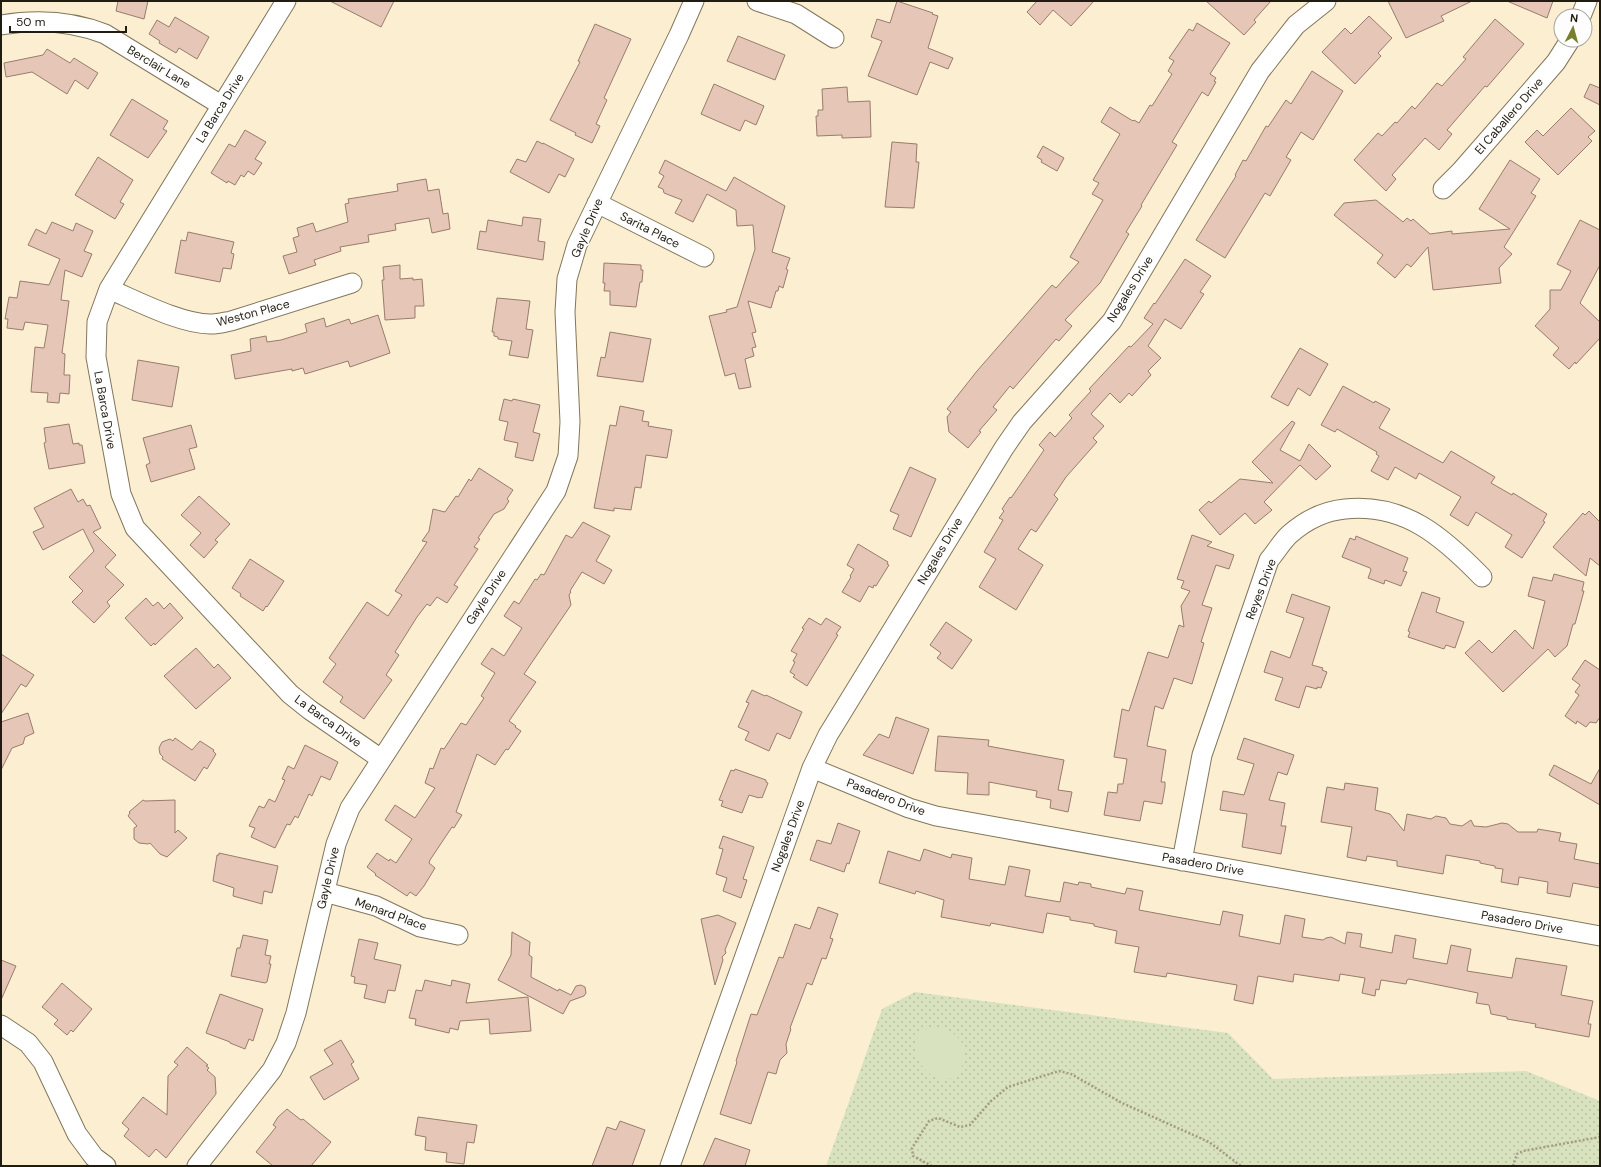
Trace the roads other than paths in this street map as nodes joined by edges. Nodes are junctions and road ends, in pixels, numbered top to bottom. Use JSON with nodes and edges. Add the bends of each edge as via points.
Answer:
{"nodes":[{"id":1,"x":286,"y":1,"type":"edge"},
{"id":2,"x":694,"y":1,"type":"edge"},
{"id":3,"x":757,"y":1,"type":"edge"},
{"id":4,"x":1326,"y":1,"type":"edge"},
{"id":5,"x":1,"y":25,"type":"edge"},
{"id":6,"x":834,"y":38,"type":"dead end"},
{"id":7,"x":1565,"y":48,"type":"edge"},
{"id":8,"x":221,"y":105,"type":"junction"},
{"id":9,"x":1443,"y":189,"type":"dead end"},
{"id":10,"x":597,"y":203,"type":"junction"},
{"id":11,"x":704,"y":257,"type":"dead end"},
{"id":12,"x":352,"y":283,"type":"dead end"},
{"id":13,"x":109,"y":289,"type":"junction"},
{"id":14,"x":1482,"y":577,"type":"dead end"},
{"id":15,"x":381,"y":759,"type":"junction"},
{"id":16,"x":812,"y":768,"type":"junction"},
{"id":17,"x":1182,"y":861,"type":"junction"},
{"id":18,"x":325,"y":892,"type":"junction"},
{"id":19,"x":458,"y":935,"type":"dead end"},
{"id":20,"x":1600,"y":936,"type":"edge"},
{"id":21,"x":1,"y":1025,"type":"edge"},
{"id":22,"x":106,"y":1166,"type":"edge"},
{"id":23,"x":197,"y":1166,"type":"edge"},
{"id":24,"x":670,"y":1166,"type":"edge"}],
"edges":[{"from":1,"to":8,"type":"street","name":"La Barca Drive"},
{"from":2,"to":10,"type":"street","name":"Gayle Drive"},
{"from":3,"to":6,"type":"street","via":[[796,14]]},
{"from":4,"to":16,"type":"street","name":"Nogales Drive","via":[[1296,25],[1260,71],[1112,321],[1022,422],[1004,448],[828,736]]},
{"from":5,"to":8,"type":"street","name":"Berclair Lane","via":[[18,22],[61,22],[87,27],[105,34]]},
{"from":7,"to":9,"type":"street","name":"El Caballero Drive","via":[[1556,62]]},
{"from":8,"to":13,"type":"street","name":"La Barca Drive"},
{"from":10,"to":11,"type":"street","name":"Sarita Place"},
{"from":10,"to":15,"type":"street","name":"Gayle Drive","via":[[577,245],[567,279],[565,312],[570,422],[568,456],[556,491]]},
{"from":12,"to":13,"type":"street","name":"Weston Place","via":[[231,321],[212,324],[191,321],[156,310]]},
{"from":13,"to":15,"type":"street","name":"La Barca Drive","via":[[97,322],[96,357],[121,494],[135,528],[290,694]]},
{"from":14,"to":17,"type":"street","name":"Reyes Drive","via":[[1454,548],[1433,533],[1404,517],[1383,511],[1360,508],[1320,514],[1289,535],[1270,560],[1202,755]]},
{"from":15,"to":18,"type":"street","name":"Gayle Drive","via":[[350,808],[336,844]]},
{"from":16,"to":17,"type":"street","name":"Pasadero Drive","via":[[909,808],[936,816]]},
{"from":16,"to":24,"type":"street","name":"Nogales Drive"},
{"from":17,"to":20,"type":"street","name":"Pasadero Drive"},
{"from":18,"to":19,"type":"street","name":"Menard Place","via":[[376,906],[420,927]]},
{"from":18,"to":23,"type":"street","name":"Gayle Drive","via":[[296,1013],[286,1043],[272,1070]]},
{"from":21,"to":22,"type":"street","via":[[28,1043],[43,1062],[77,1134],[94,1157]]}]}
